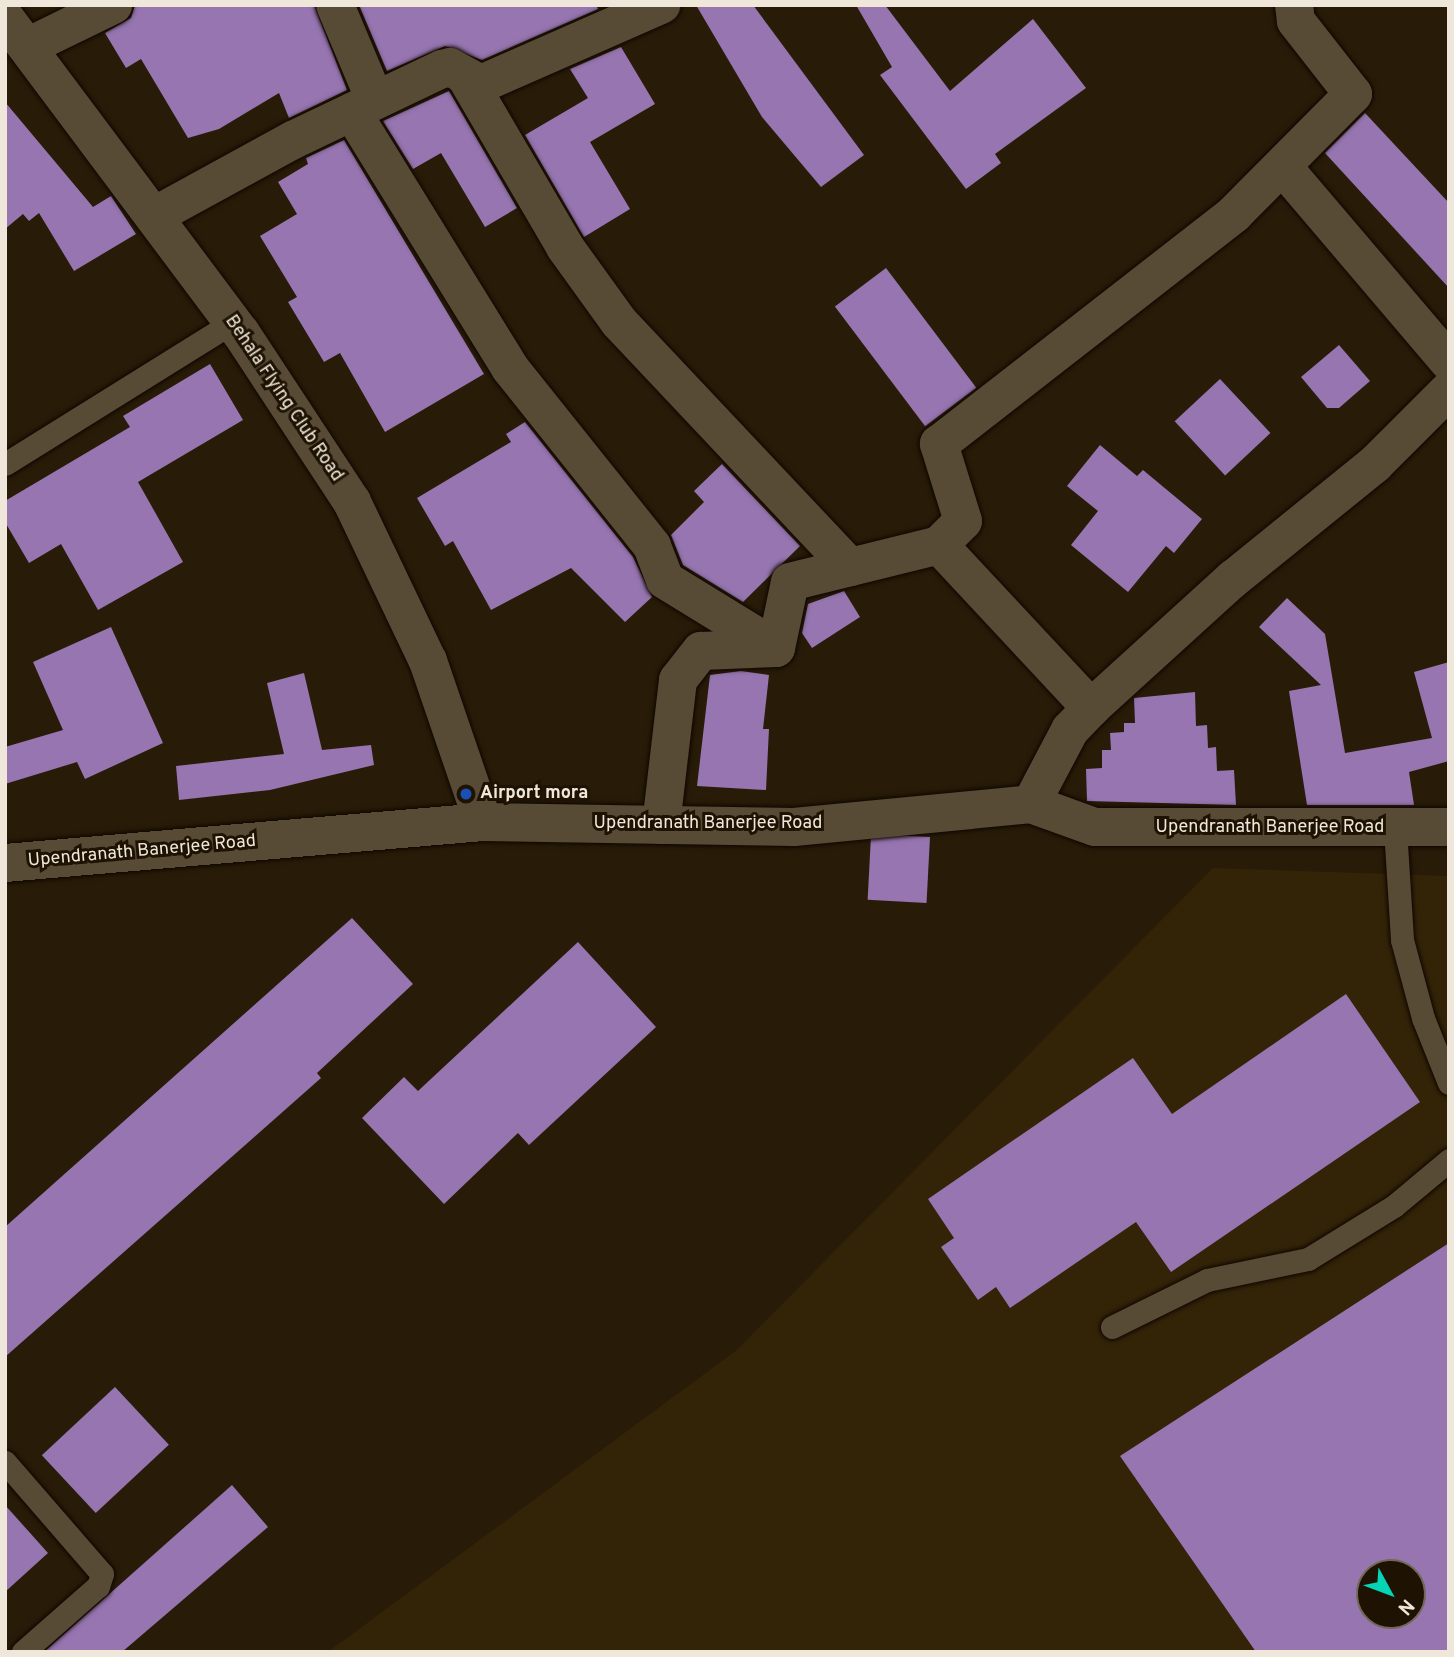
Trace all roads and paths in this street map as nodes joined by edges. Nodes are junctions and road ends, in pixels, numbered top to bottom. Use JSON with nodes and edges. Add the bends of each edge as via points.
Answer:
{"nodes":[{"id":1,"x":113,"y":5,"type":"edge"},
{"id":2,"x":335,"y":5,"type":"edge"},
{"id":3,"x":661,"y":5,"type":"edge"},
{"id":4,"x":1294,"y":5,"type":"edge"},
{"id":5,"x":16,"y":33,"type":"edge"},
{"id":6,"x":467,"y":79,"type":"junction"},
{"id":7,"x":363,"y":106,"type":"junction"},
{"id":8,"x":1283,"y":167,"type":"junction"},
{"id":9,"x":154,"y":216,"type":"junction"},
{"id":10,"x":233,"y":322,"type":"junction"},
{"id":11,"x":1449,"y":362,"type":"edge"},
{"id":12,"x":1449,"y":390,"type":"edge"},
{"id":13,"x":5,"y":464,"type":"edge"},
{"id":14,"x":939,"y":545,"type":"junction"},
{"id":15,"x":850,"y":567,"type":"junction"},
{"id":16,"x":776,"y":648,"type":"junction"},
{"id":17,"x":1091,"y":708,"type":"junction"},
{"id":18,"x":1031,"y":804,"type":"junction"},
{"id":19,"x":483,"y":822,"type":"junction"},
{"id":20,"x":661,"y":825,"type":"junction"},
{"id":21,"x":1449,"y":827,"type":"edge"},
{"id":22,"x":1395,"y":828,"type":"junction"},
{"id":23,"x":5,"y":863,"type":"edge"},
{"id":24,"x":1449,"y":1083,"type":"edge"},
{"id":25,"x":1447,"y":1161,"type":"edge"},
{"id":26,"x":1112,"y":1327,"type":"dead end"},
{"id":27,"x":5,"y":1462,"type":"edge"},
{"id":28,"x":23,"y":1652,"type":"edge"}],
"edges":[{"from":1,"to":5,"type":"street"},
{"from":2,"to":7,"type":"street"},
{"from":3,"to":6,"type":"street","via":[[481,84]]},
{"from":4,"to":8,"type":"street","via":[[1296,21],[1353,94]]},
{"from":5,"to":9,"type":"street","name":"Behala Flying Club Road"},
{"from":6,"to":7,"type":"street","via":[[450,66]]},
{"from":6,"to":15,"type":"street","via":[[565,247],[619,322]]},
{"from":7,"to":9,"type":"street"},
{"from":7,"to":16,"type":"street","via":[[510,368],[652,546],[665,580]]},
{"from":8,"to":11,"type":"street"},
{"from":8,"to":14,"type":"street","via":[[1139,292],[939,444],[962,521]]},
{"from":9,"to":10,"type":"street","name":"Behala Flying Club Road"},
{"from":10,"to":13,"type":"lane"},
{"from":10,"to":19,"type":"street","name":"Behala Flying Club Road","via":[[352,502],[428,661]]},
{"from":12,"to":17,"type":"street","via":[[1375,464],[1233,579]]},
{"from":14,"to":15,"type":"street"},
{"from":14,"to":17,"type":"street"},
{"from":15,"to":16,"type":"street","via":[[790,582]]},
{"from":16,"to":20,"type":"street","via":[[701,651],[688,664],[678,680]]},
{"from":17,"to":18,"type":"street","via":[[1070,730]]},
{"from":18,"to":20,"type":"street","name":"Upendranath Banerjee Road","via":[[794,827]]},
{"from":18,"to":22,"type":"street","name":"Upendranath Banerjee Road","via":[[1095,827]]},
{"from":19,"to":20,"type":"street","name":"Upendranath Banerjee Road"},
{"from":19,"to":23,"type":"street","name":"Upendranath Banerjee Road"},
{"from":21,"to":22,"type":"street","name":"Upendranath Banerjee Road"},
{"from":22,"to":24,"type":"lane","via":[[1402,940],[1423,1017]]},
{"from":25,"to":26,"type":"lane","via":[[1394,1206],[1308,1259],[1207,1280]]},
{"from":27,"to":28,"type":"lane","via":[[102,1574],[98,1586]]}]}
